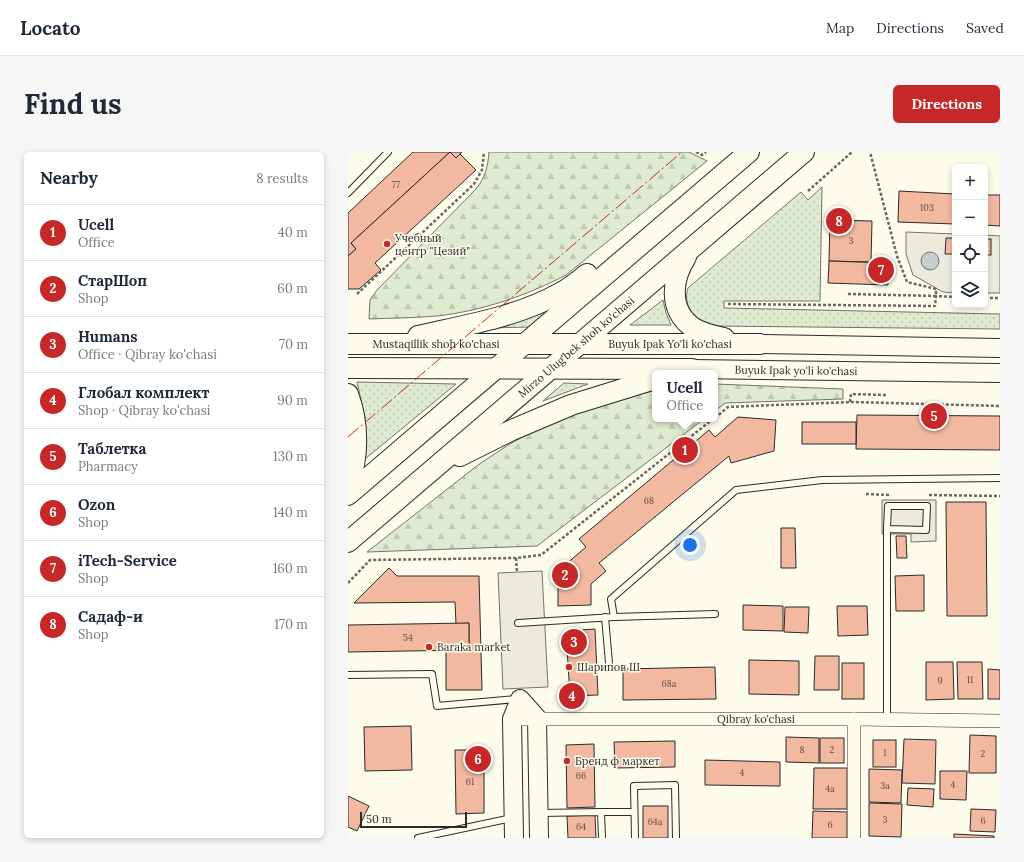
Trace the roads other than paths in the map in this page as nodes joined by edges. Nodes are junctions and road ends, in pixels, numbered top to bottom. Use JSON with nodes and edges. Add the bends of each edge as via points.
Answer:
{"nodes":[{"id":1,"x":388,"y":152,"type":"edge"},
{"id":2,"x":741,"y":152,"type":"edge"},
{"id":3,"x":749,"y":152,"type":"edge"},
{"id":4,"x":804,"y":152,"type":"edge"},
{"id":5,"x":348,"y":193,"type":"edge"},
{"id":6,"x":692,"y":248,"type":"junction"},
{"id":7,"x":348,"y":344,"type":"edge"},
{"id":8,"x":388,"y":344,"type":"junction"},
{"id":9,"x":524,"y":344,"type":"junction"},
{"id":10,"x":580,"y":344,"type":"junction"},
{"id":11,"x":760,"y":344,"type":"junction"},
{"id":12,"x":1000,"y":348,"type":"edge"},
{"id":13,"x":348,"y":368,"type":"edge"},
{"id":14,"x":496,"y":368,"type":"junction"},
{"id":15,"x":551,"y":368,"type":"junction"},
{"id":16,"x":652,"y":370,"type":"edge"},
{"id":17,"x":718,"y":371,"type":"edge"},
{"id":18,"x":1000,"y":373,"type":"edge"},
{"id":19,"x":652,"y":380,"type":"edge"},
{"id":20,"x":348,"y":394,"type":"edge"},
{"id":21,"x":430,"y":472,"type":"junction"},
{"id":22,"x":1000,"y":478,"type":"edge"},
{"id":23,"x":348,"y":486,"type":"edge"},
{"id":24,"x":348,"y":495,"type":"edge"},
{"id":25,"x":887,"y":529,"type":"junction"},
{"id":26,"x":348,"y":542,"type":"edge"},
{"id":27,"x":715,"y":614,"type":"dead end"},
{"id":28,"x":606,"y":617,"type":"junction"},
{"id":29,"x":614,"y":617,"type":"junction"},
{"id":30,"x":518,"y":623,"type":"dead end"},
{"id":31,"x":609,"y":663,"type":"dead end"},
{"id":32,"x":348,"y":675,"type":"edge"},
{"id":33,"x":520,"y":699,"type":"junction"},
{"id":34,"x":537,"y":718,"type":"junction"},
{"id":35,"x":512,"y":719,"type":"junction"},
{"id":36,"x":850,"y":719,"type":"junction"},
{"id":37,"x":887,"y":720,"type":"junction"},
{"id":38,"x":1000,"y":721,"type":"edge"},
{"id":39,"x":601,"y":812,"type":"junction"},
{"id":40,"x":634,"y":812,"type":"junction"},
{"id":41,"x":539,"y":813,"type":"junction"},
{"id":42,"x":514,"y":818,"type":"junction"},
{"id":43,"x":418,"y":838,"type":"edge"},
{"id":44,"x":514,"y":838,"type":"edge"},
{"id":45,"x":539,"y":838,"type":"edge"},
{"id":46,"x":602,"y":838,"type":"edge"},
{"id":47,"x":635,"y":838,"type":"edge"},
{"id":48,"x":676,"y":838,"type":"edge"},
{"id":49,"x":854,"y":838,"type":"edge"}],
"edges":[{"from":1,"to":5,"type":"lane"},
{"from":2,"to":8,"type":"main road","via":[[690,189],[596,268],[560,293],[512,313]]},
{"from":3,"to":9,"type":"main road"},
{"from":4,"to":6,"type":"main road","name":"Mirzo Ulug'bek shoh ko'chasi"},
{"from":6,"to":10,"type":"main road","name":"Mirzo Ulug'bek shoh ko'chasi"},
{"from":6,"to":11,"type":"main road","via":[[680,266],[675,283],[679,312],[692,327],[702,332]]},
{"from":7,"to":8,"type":"main road","name":"Mustaqillik shoh ko'chasi"},
{"from":8,"to":9,"type":"main road","name":"Mustaqillik shoh ko'chasi"},
{"from":9,"to":10,"type":"main road"},
{"from":9,"to":14,"type":"main road"},
{"from":10,"to":11,"type":"main road","name":"Buyuk Ipak Yo'li ko'chasi"},
{"from":10,"to":15,"type":"main road","name":"Mirzo Ulug'bek shoh ko'chasi"},
{"from":11,"to":12,"type":"main road"},
{"from":13,"to":14,"type":"main road"},
{"from":14,"to":15,"type":"main road","name":"Buyuk Ipak yo'li ko'chasi"},
{"from":14,"to":24,"type":"main road"},
{"from":15,"to":16,"type":"main road","name":"Buyuk Ipak yo'li ko'chasi"},
{"from":15,"to":21,"type":"main road","name":"Mirzo Ulug'bek shoh ko'chasi"},
{"from":17,"to":18,"type":"main road","name":"Buyuk Ipak yo'li ko'chasi"},
{"from":19,"to":21,"type":"main road","via":[[571,405],[512,430]]},
{"from":20,"to":23,"type":"main road","via":[[356,428],[354,468]]},
{"from":21,"to":26,"type":"main road","name":"Mirzo Ulug'bek shoh ko'chasi"},
{"from":22,"to":29,"type":"lane","via":[[822,480],[736,490],[611,599]]},
{"from":25,"to":25,"type":"lane","via":[[926,530],[927,506],[888,506]]},
{"from":25,"to":37,"type":"lane"},
{"from":27,"to":29,"type":"lane"},
{"from":28,"to":29,"type":"lane"},
{"from":28,"to":30,"type":"lane"},
{"from":28,"to":31,"type":"lane"},
{"from":32,"to":33,"type":"lane","via":[[432,674],[437,706]]},
{"from":33,"to":34,"type":"main road"},
{"from":33,"to":35,"type":"main road"},
{"from":34,"to":35,"type":"street","name":"Qibray ko'chasi"},
{"from":34,"to":36,"type":"street","name":"Qibray ko'chasi"},
{"from":34,"to":41,"type":"main road"},
{"from":35,"to":42,"type":"main road"},
{"from":36,"to":37,"type":"street","name":"Qibray ko'chasi"},
{"from":36,"to":49,"type":"street"},
{"from":37,"to":38,"type":"street","name":"Qibray ko'chasi"},
{"from":39,"to":40,"type":"lane"},
{"from":39,"to":41,"type":"lane"},
{"from":39,"to":46,"type":"lane"},
{"from":40,"to":47,"type":"lane"},
{"from":40,"to":48,"type":"lane","via":[[634,786],[675,785]]},
{"from":41,"to":45,"type":"main road"},
{"from":42,"to":43,"type":"lane"},
{"from":42,"to":44,"type":"main road"}]}
